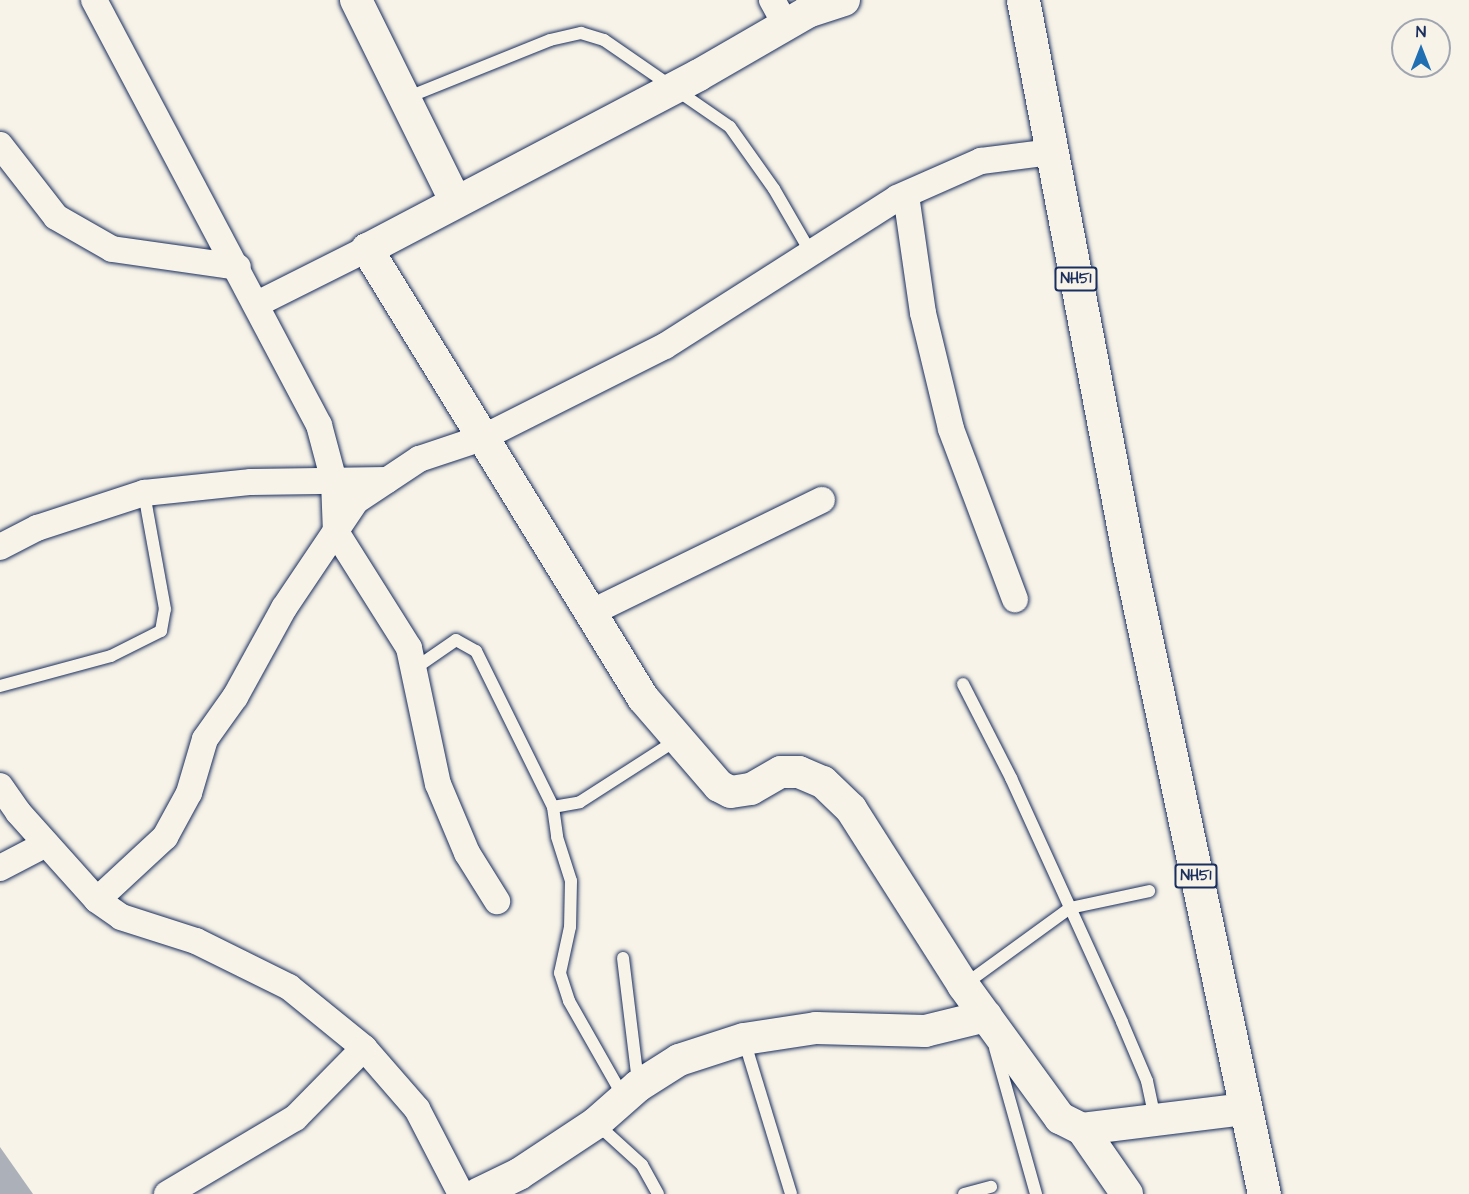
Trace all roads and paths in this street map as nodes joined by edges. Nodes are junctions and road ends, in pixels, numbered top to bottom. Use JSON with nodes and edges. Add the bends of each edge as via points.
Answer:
{"nodes":[{"id":1,"x":94,"y":0,"type":"edge"},
{"id":2,"x":356,"y":0,"type":"edge"},
{"id":3,"x":844,"y":0,"type":"edge"},
{"id":4,"x":1023,"y":0,"type":"edge"},
{"id":5,"x":779,"y":13,"type":"edge"},
{"id":6,"x":676,"y":87,"type":"junction"},
{"id":7,"x":406,"y":98,"type":"junction"},
{"id":8,"x":0,"y":145,"type":"edge"},
{"id":9,"x":1052,"y":152,"type":"junction"},
{"id":10,"x":0,"y":174,"type":"edge"},
{"id":11,"x":30,"y":185,"type":"junction"},
{"id":12,"x":906,"y":195,"type":"junction"},
{"id":13,"x":456,"y":202,"type":"junction"},
{"id":14,"x":367,"y":249,"type":"junction"},
{"id":15,"x":811,"y":253,"type":"junction"},
{"id":16,"x":238,"y":267,"type":"junction"},
{"id":17,"x":257,"y":304,"type":"junction"},
{"id":18,"x":483,"y":438,"type":"junction"},
{"id":19,"x":387,"y":480,"type":"junction"},
{"id":20,"x":334,"y":481,"type":"junction"},
{"id":21,"x":144,"y":493,"type":"junction"},
{"id":22,"x":822,"y":500,"type":"dead end"},
{"id":23,"x":336,"y":532,"type":"junction"},
{"id":24,"x":0,"y":547,"type":"edge"},
{"id":25,"x":1015,"y":599,"type":"dead end"},
{"id":26,"x":590,"y":612,"type":"junction"},
{"id":27,"x":414,"y":669,"type":"junction"},
{"id":28,"x":963,"y":684,"type":"dead end"},
{"id":29,"x":0,"y":686,"type":"edge"},
{"id":30,"x":680,"y":737,"type":"junction"},
{"id":31,"x":0,"y":786,"type":"edge"},
{"id":32,"x":553,"y":807,"type":"junction"},
{"id":33,"x":46,"y":844,"type":"junction"},
{"id":34,"x":0,"y":868,"type":"edge"},
{"id":35,"x":1149,"y":891,"type":"dead end"},
{"id":36,"x":97,"y":900,"type":"junction"},
{"id":37,"x":497,"y":901,"type":"dead end"},
{"id":38,"x":1070,"y":909,"type":"junction"},
{"id":39,"x":623,"y":958,"type":"dead end"},
{"id":40,"x":963,"y":985,"type":"junction"},
{"id":41,"x":986,"y":1016,"type":"junction"},
{"id":42,"x":744,"y":1039,"type":"junction"},
{"id":43,"x":364,"y":1048,"type":"junction"},
{"id":44,"x":631,"y":1092,"type":"junction"},
{"id":45,"x":1246,"y":1109,"type":"junction"},
{"id":46,"x":1155,"y":1121,"type":"junction"},
{"id":47,"x":596,"y":1124,"type":"junction"},
{"id":48,"x":1082,"y":1129,"type":"junction"},
{"id":49,"x":514,"y":1186,"type":"edge"},
{"id":50,"x":991,"y":1187,"type":"dead end"},
{"id":51,"x":167,"y":1194,"type":"edge"},
{"id":52,"x":461,"y":1194,"type":"edge"},
{"id":53,"x":478,"y":1194,"type":"edge"},
{"id":54,"x":658,"y":1194,"type":"edge"},
{"id":55,"x":791,"y":1194,"type":"edge"},
{"id":56,"x":964,"y":1194,"type":"edge"},
{"id":57,"x":1036,"y":1194,"type":"edge"},
{"id":58,"x":1127,"y":1194,"type":"edge"},
{"id":59,"x":1264,"y":1194,"type":"edge"}],
"edges":[{"from":1,"to":16,"type":"street"},
{"from":2,"to":7,"type":"street"},
{"from":3,"to":5,"type":"street","via":[[808,12]]},
{"from":4,"to":9,"type":"highway","number":"NH51"},
{"from":5,"to":6,"type":"street"},
{"from":6,"to":7,"type":"lane","via":[[604,40],[581,33],[550,40]]},
{"from":6,"to":13,"type":"street"},
{"from":6,"to":15,"type":"lane","via":[[730,127],[774,189]]},
{"from":7,"to":13,"type":"street"},
{"from":8,"to":11,"type":"street"},
{"from":9,"to":12,"type":"street","via":[[981,161]]},
{"from":9,"to":45,"type":"highway","number":"NH51","via":[[1129,558]]},
{"from":10,"to":11,"type":"street"},
{"from":11,"to":16,"type":"street","via":[[56,217],[112,249]]},
{"from":12,"to":15,"type":"street"},
{"from":12,"to":25,"type":"street","via":[[923,314],[951,429]]},
{"from":13,"to":14,"type":"street"},
{"from":14,"to":17,"type":"street"},
{"from":14,"to":18,"type":"street"},
{"from":15,"to":18,"type":"street","via":[[665,346]]},
{"from":16,"to":17,"type":"street"},
{"from":17,"to":20,"type":"street","via":[[319,425]]},
{"from":18,"to":19,"type":"street","via":[[419,459]]},
{"from":18,"to":26,"type":"street"},
{"from":19,"to":20,"type":"street"},
{"from":19,"to":23,"type":"street","via":[[356,501]]},
{"from":20,"to":21,"type":"street","via":[[252,482]]},
{"from":20,"to":23,"type":"street"},
{"from":21,"to":24,"type":"street","via":[[37,528]]},
{"from":21,"to":29,"type":"lane","via":[[165,609],[161,631],[111,656]]},
{"from":22,"to":26,"type":"street"},
{"from":23,"to":27,"type":"street","via":[[409,648]]},
{"from":23,"to":36,"type":"street","via":[[284,608],[235,697],[205,739],[189,794],[165,837]]},
{"from":26,"to":30,"type":"street","via":[[643,698]]},
{"from":27,"to":32,"type":"lane","via":[[456,640],[476,651]]},
{"from":27,"to":37,"type":"street","via":[[438,784],[467,853]]},
{"from":28,"to":38,"type":"lane"},
{"from":30,"to":32,"type":"lane","via":[[580,802]]},
{"from":30,"to":40,"type":"street","via":[[719,786],[731,792],[751,789],[781,772],[799,772],[824,782],[851,809]]},
{"from":31,"to":33,"type":"street"},
{"from":32,"to":44,"type":"lane","via":[[557,837],[572,881],[570,927],[560,973],[569,1001]]},
{"from":33,"to":34,"type":"street"},
{"from":33,"to":36,"type":"street"},
{"from":35,"to":38,"type":"lane"},
{"from":36,"to":43,"type":"street","via":[[121,917],[196,941],[289,987]]},
{"from":38,"to":40,"type":"lane"},
{"from":38,"to":46,"type":"lane","via":[[1147,1081]]},
{"from":39,"to":44,"type":"lane"},
{"from":40,"to":41,"type":"street"},
{"from":41,"to":42,"type":"street","via":[[925,1031],[816,1028]]},
{"from":41,"to":48,"type":"street","via":[[1060,1118]]},
{"from":41,"to":57,"type":"lane"},
{"from":42,"to":44,"type":"street","via":[[679,1060]]},
{"from":42,"to":55,"type":"lane"},
{"from":43,"to":51,"type":"street","via":[[295,1118]]},
{"from":43,"to":52,"type":"street","via":[[417,1109]]},
{"from":44,"to":47,"type":"street"},
{"from":45,"to":46,"type":"street"},
{"from":45,"to":59,"type":"highway","number":"NH51"},
{"from":46,"to":48,"type":"street"},
{"from":47,"to":49,"type":"street"},
{"from":47,"to":54,"type":"lane","via":[[642,1165]]},
{"from":48,"to":58,"type":"street"},
{"from":49,"to":53,"type":"street"},
{"from":50,"to":56,"type":"lane"}]}
